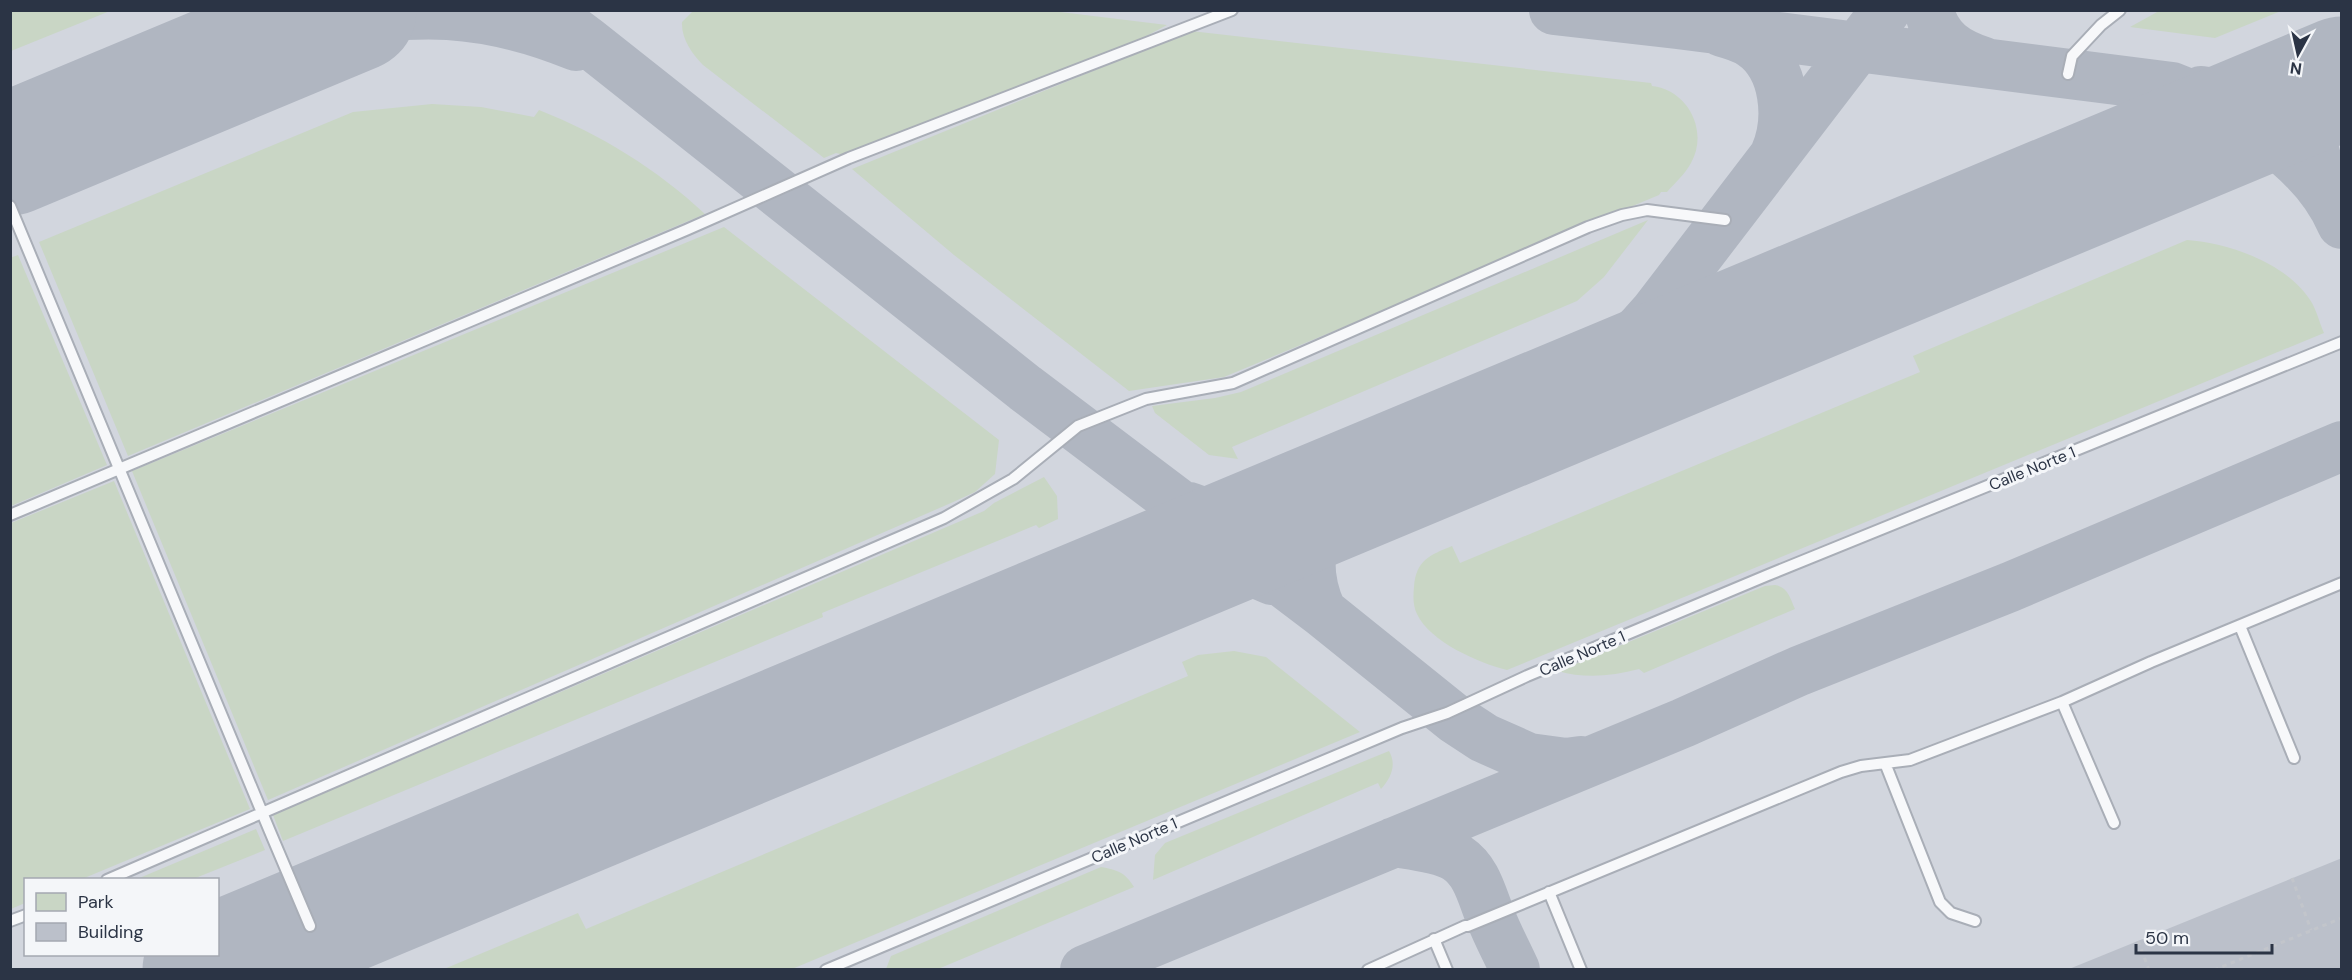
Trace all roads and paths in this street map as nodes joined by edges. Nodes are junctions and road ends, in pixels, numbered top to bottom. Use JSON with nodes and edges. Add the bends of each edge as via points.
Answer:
{"nodes":[{"id":1,"x":1232,"y":10,"type":"edge"},
{"id":2,"x":2120,"y":10,"type":"edge"},
{"id":3,"x":2068,"y":74,"type":"dead end"},
{"id":4,"x":10,"y":206,"type":"edge"},
{"id":5,"x":1725,"y":220,"type":"dead end"},
{"id":6,"x":2342,"y":342,"type":"edge"},
{"id":7,"x":120,"y":468,"type":"junction"},
{"id":8,"x":10,"y":515,"type":"edge"},
{"id":9,"x":2342,"y":583,"type":"edge"},
{"id":10,"x":2240,"y":626,"type":"junction"},
{"id":11,"x":2062,"y":702,"type":"junction"},
{"id":12,"x":2294,"y":758,"type":"dead end"},
{"id":13,"x":1885,"y":763,"type":"junction"},
{"id":14,"x":261,"y":813,"type":"junction"},
{"id":15,"x":2114,"y":823,"type":"dead end"},
{"id":16,"x":109,"y":878,"type":"edge"},
{"id":17,"x":2292,"y":878,"type":"dead end"},
{"id":18,"x":1550,"y":892,"type":"junction"},
{"id":19,"x":2342,"y":918,"type":"edge"},
{"id":20,"x":1975,"y":921,"type":"dead end"},
{"id":21,"x":310,"y":926,"type":"dead end"},
{"id":22,"x":2311,"y":930,"type":"junction"},
{"id":23,"x":1434,"y":939,"type":"junction"},
{"id":24,"x":2138,"y":941,"type":"dead end"},
{"id":25,"x":826,"y":969,"type":"edge"},
{"id":26,"x":1368,"y":969,"type":"edge"},
{"id":27,"x":1447,"y":969,"type":"edge"},
{"id":28,"x":1581,"y":969,"type":"edge"},
{"id":29,"x":2149,"y":969,"type":"edge"},
{"id":30,"x":2214,"y":969,"type":"edge"}],
"edges":[{"from":1,"to":7,"type":"lane","via":[[849,158]]},
{"from":2,"to":3,"type":"lane","via":[[2072,56]]},
{"from":4,"to":7,"type":"lane"},
{"from":5,"to":14,"type":"lane","via":[[1647,210],[1622,215],[1233,383],[1146,399],[1078,426],[1013,478],[944,518]]},
{"from":6,"to":25,"type":"lane","name":"Calle Norte 1","via":[[1768,575],[1447,713],[1391,732]]},
{"from":7,"to":8,"type":"lane"},
{"from":7,"to":14,"type":"lane"},
{"from":9,"to":10,"type":"lane"},
{"from":10,"to":11,"type":"lane"},
{"from":10,"to":12,"type":"lane"},
{"from":11,"to":13,"type":"lane","via":[[1910,760]]},
{"from":11,"to":15,"type":"lane"},
{"from":13,"to":18,"type":"lane","via":[[1841,772]]},
{"from":13,"to":20,"type":"lane","via":[[1940,902],[1951,913]]},
{"from":14,"to":16,"type":"lane"},
{"from":14,"to":21,"type":"lane"},
{"from":17,"to":22,"type":"path"},
{"from":18,"to":23,"type":"lane"},
{"from":18,"to":28,"type":"lane"},
{"from":19,"to":22,"type":"path"},
{"from":22,"to":30,"type":"path"},
{"from":23,"to":26,"type":"lane"},
{"from":23,"to":27,"type":"lane"},
{"from":24,"to":29,"type":"path"}]}
